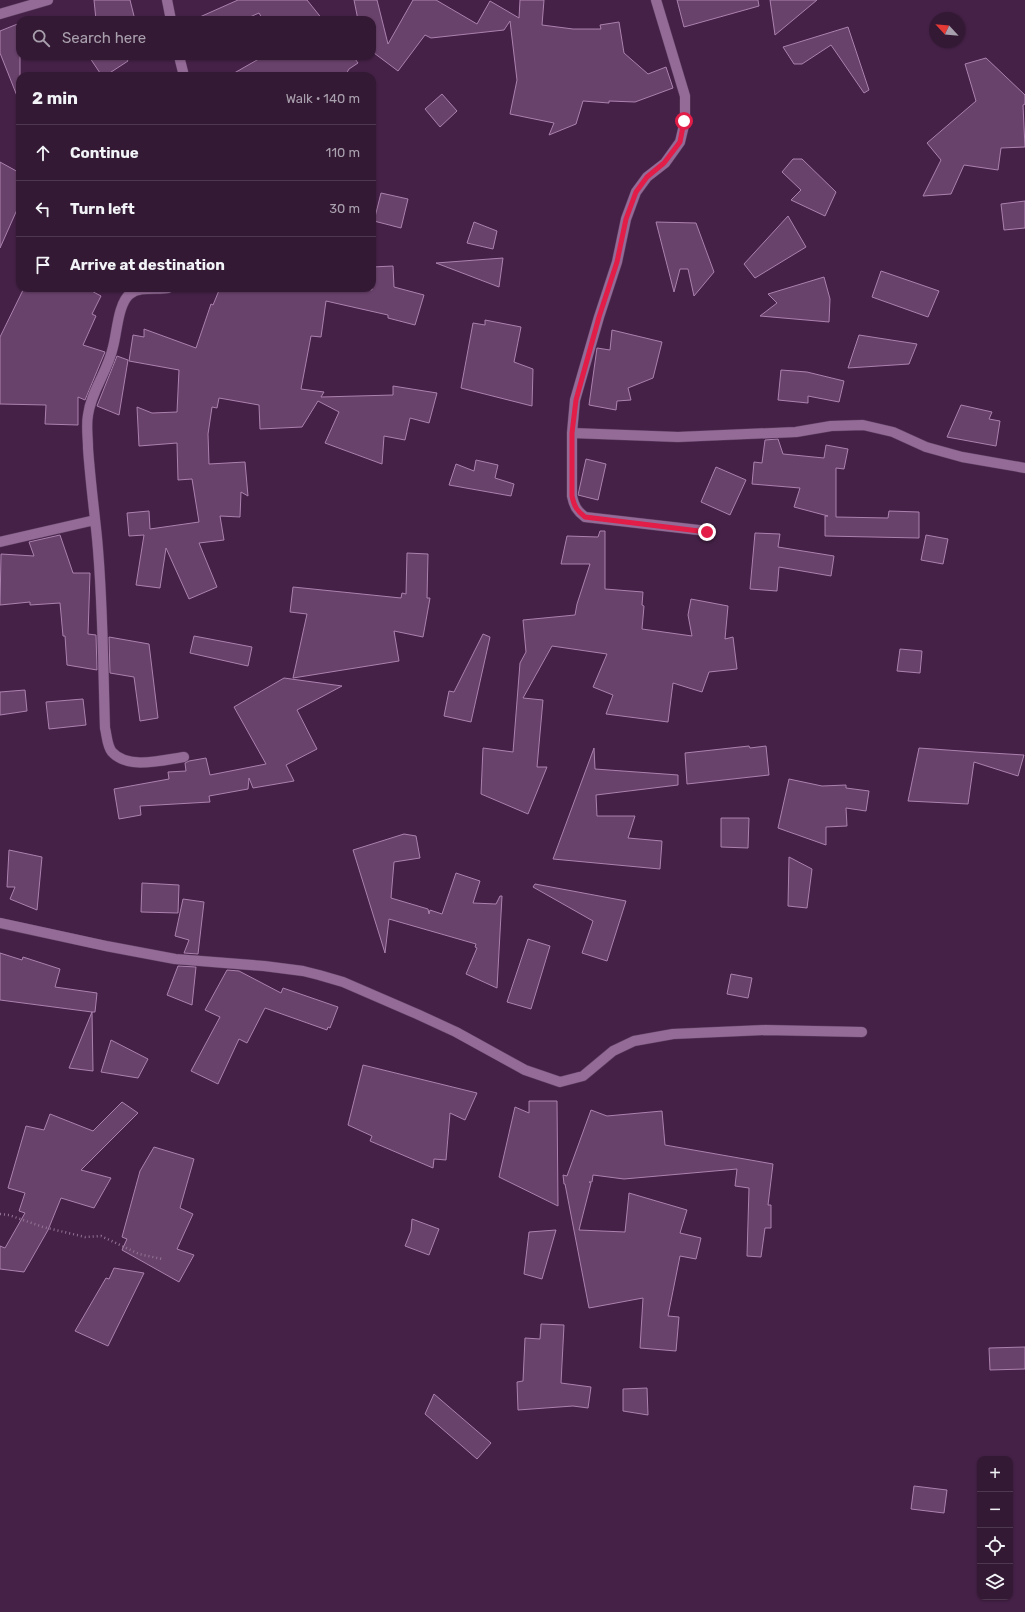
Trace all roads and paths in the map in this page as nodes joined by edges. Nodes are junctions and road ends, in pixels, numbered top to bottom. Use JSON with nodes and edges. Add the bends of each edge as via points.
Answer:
{"nodes":[{"id":1,"x":48,"y":0,"type":"edge"},
{"id":2,"x":167,"y":0,"type":"edge"},
{"id":3,"x":656,"y":0,"type":"edge"},
{"id":4,"x":0,"y":14,"type":"edge"},
{"id":5,"x":170,"y":16,"type":"edge"},
{"id":6,"x":180,"y":60,"type":"edge"},
{"id":7,"x":183,"y":72,"type":"edge"},
{"id":8,"x":132,"y":292,"type":"edge"},
{"id":9,"x":572,"y":433,"type":"junction"},
{"id":10,"x":1025,"y":468,"type":"edge"},
{"id":11,"x":95,"y":520,"type":"junction"},
{"id":12,"x":707,"y":532,"type":"dead end"},
{"id":13,"x":0,"y":542,"type":"edge"},
{"id":14,"x":184,"y":757,"type":"dead end"},
{"id":15,"x":0,"y":923,"type":"edge"},
{"id":16,"x":862,"y":1032,"type":"dead end"},
{"id":17,"x":0,"y":1214,"type":"edge"},
{"id":18,"x":162,"y":1259,"type":"dead end"}],
"edges":[{"from":1,"to":4,"type":"street"},
{"from":2,"to":5,"type":"street"},
{"from":3,"to":9,"type":"street","via":[[685,96],[680,142],[636,192],[626,219],[617,262],[576,400]]},
{"from":6,"to":7,"type":"street"},
{"from":8,"to":11,"type":"street","via":[[121,308],[113,349],[88,415],[90,482]]},
{"from":9,"to":10,"type":"street","via":[[678,437],[796,432],[831,426],[863,425],[893,432],[926,447],[962,457]]},
{"from":9,"to":12,"type":"street","via":[[572,496],[577,511],[585,517]]},
{"from":11,"to":13,"type":"street"},
{"from":11,"to":14,"type":"street","via":[[105,728],[108,742],[112,751],[121,759],[130,762],[142,763]]},
{"from":15,"to":16,"type":"street","via":[[175,959],[264,966],[319,974],[417,1014],[525,1070],[560,1082],[583,1076],[613,1051],[634,1041],[673,1034],[765,1030]]},
{"from":17,"to":18,"type":"path","via":[[43,1228],[85,1237],[100,1236],[140,1254]]}]}
